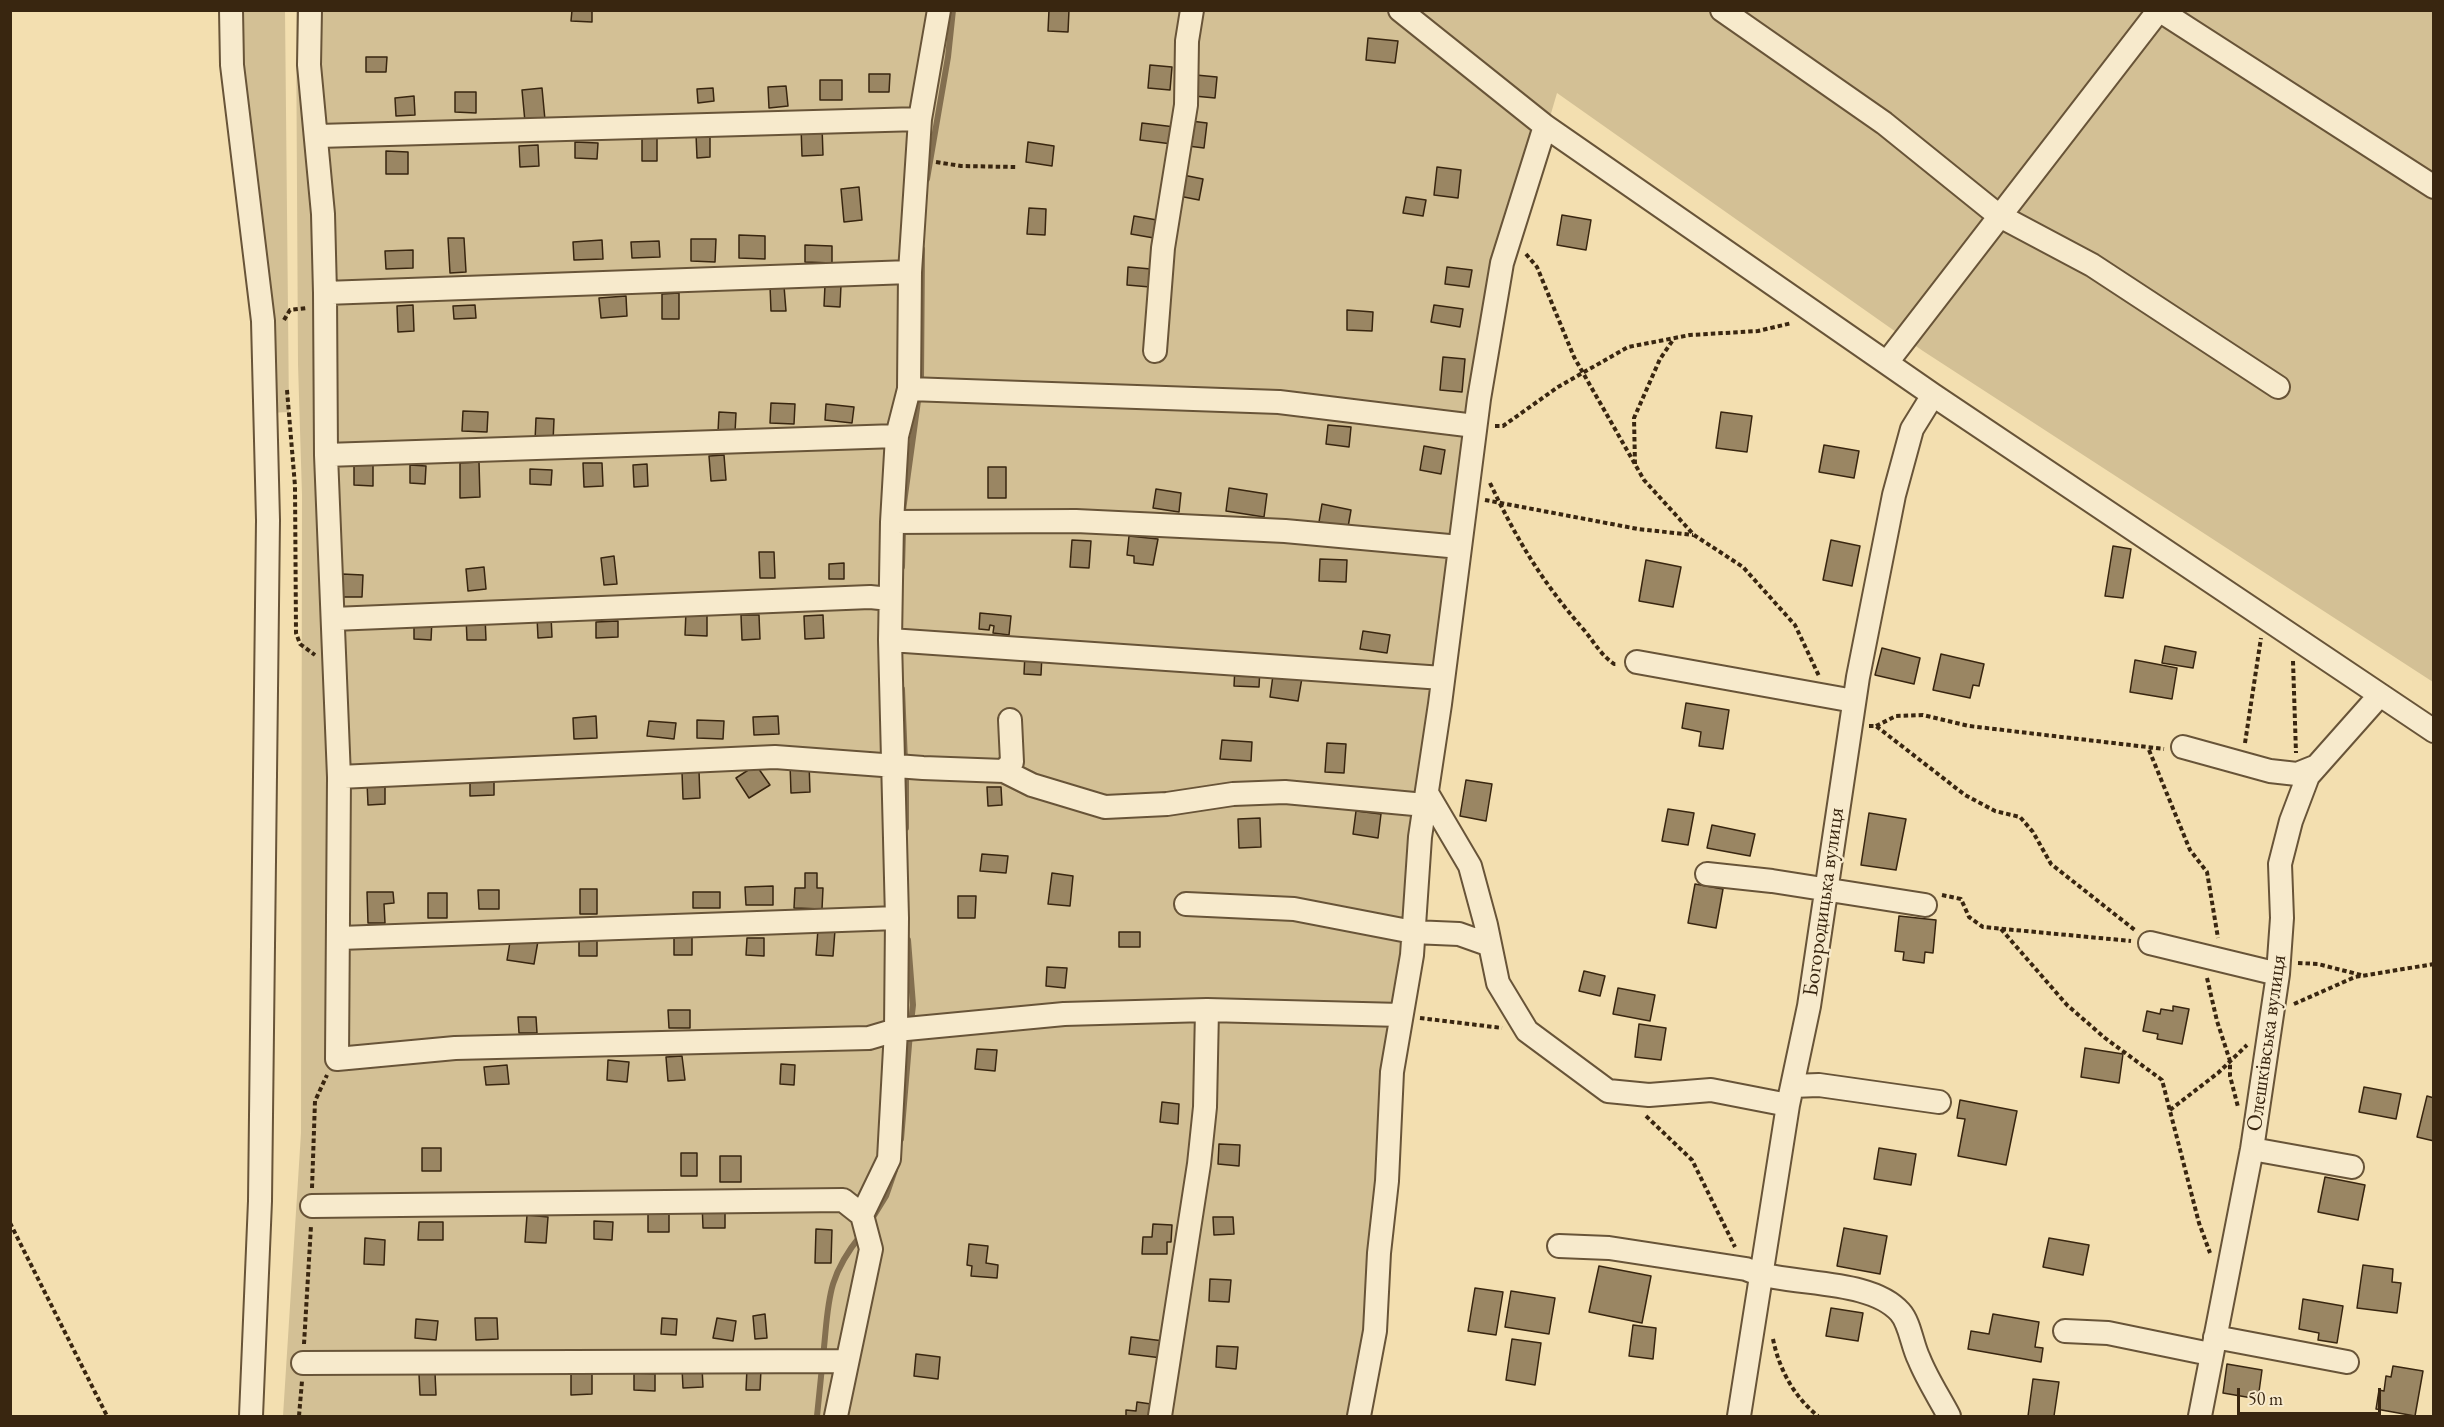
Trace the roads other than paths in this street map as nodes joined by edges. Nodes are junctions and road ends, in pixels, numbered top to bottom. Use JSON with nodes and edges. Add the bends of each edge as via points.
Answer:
{"nodes":[{"id":1,"x":231,"y":10,"type":"edge"},
{"id":2,"x":310,"y":10,"type":"edge"},
{"id":3,"x":939,"y":10,"type":"edge"},
{"id":4,"x":1192,"y":10,"type":"edge"},
{"id":5,"x":1400,"y":10,"type":"edge"},
{"id":6,"x":1722,"y":10,"type":"edge"},
{"id":7,"x":2159,"y":11,"type":"edge"},
{"id":8,"x":920,"y":119,"type":"junction"},
{"id":9,"x":1545,"y":126,"type":"junction"},
{"id":10,"x":318,"y":136,"type":"junction"},
{"id":11,"x":2433,"y":186,"type":"edge"},
{"id":12,"x":1998,"y":215,"type":"junction"},
{"id":13,"x":910,"y":272,"type":"junction"},
{"id":14,"x":324,"y":293,"type":"junction"},
{"id":15,"x":1155,"y":351,"type":"dead end"},
{"id":16,"x":1888,"y":361,"type":"junction"},
{"id":17,"x":2278,"y":387,"type":"dead end"},
{"id":18,"x":916,"y":389,"type":"junction"},
{"id":19,"x":1933,"y":395,"type":"junction"},
{"id":20,"x":1475,"y":426,"type":"junction"},
{"id":21,"x":897,"y":436,"type":"junction"},
{"id":22,"x":326,"y":455,"type":"junction"},
{"id":23,"x":892,"y":522,"type":"junction"},
{"id":24,"x":1460,"y":547,"type":"junction"},
{"id":25,"x":890,"y":599,"type":"junction"},
{"id":26,"x":333,"y":619,"type":"junction"},
{"id":27,"x":890,"y":640,"type":"junction"},
{"id":28,"x":1637,"y":662,"type":"road end"},
{"id":29,"x":1443,"y":678,"type":"junction"},
{"id":30,"x":2379,"y":696,"type":"junction"},
{"id":31,"x":1852,"y":712,"type":"junction"},
{"id":32,"x":1010,"y":720,"type":"dead end"},
{"id":33,"x":2433,"y":731,"type":"edge"},
{"id":34,"x":2183,"y":747,"type":"road end"},
{"id":35,"x":901,"y":765,"type":"junction"},
{"id":36,"x":2307,"y":770,"type":"junction"},
{"id":37,"x":1004,"y":771,"type":"junction"},
{"id":38,"x":339,"y":777,"type":"junction"},
{"id":39,"x":1426,"y":799,"type":"junction"},
{"id":40,"x":1707,"y":874,"type":"dead end"},
{"id":41,"x":1825,"y":891,"type":"junction"},
{"id":42,"x":1186,"y":904,"type":"dead end"},
{"id":43,"x":1925,"y":905,"type":"road end"},
{"id":44,"x":897,"y":918,"type":"junction"},
{"id":45,"x":1413,"y":932,"type":"junction"},
{"id":46,"x":340,"y":938,"type":"junction"},
{"id":47,"x":2150,"y":943,"type":"road end"},
{"id":48,"x":1490,"y":945,"type":"junction"},
{"id":49,"x":2278,"y":968,"type":"junction"},
{"id":50,"x":1207,"y":1010,"type":"junction"},
{"id":51,"x":1401,"y":1015,"type":"junction"},
{"id":52,"x":897,"y":1030,"type":"junction"},
{"id":53,"x":1790,"y":1095,"type":"junction"},
{"id":54,"x":1939,"y":1102,"type":"dead end"},
{"id":55,"x":2254,"y":1141,"type":"junction"},
{"id":56,"x":2352,"y":1167,"type":"dead end"},
{"id":57,"x":312,"y":1206,"type":"road end"},
{"id":58,"x":865,"y":1223,"type":"junction"},
{"id":59,"x":1559,"y":1246,"type":"dead end"},
{"id":60,"x":1753,"y":1272,"type":"junction"},
{"id":61,"x":2065,"y":1330,"type":"dead end"},
{"id":62,"x":2213,"y":1346,"type":"junction"},
{"id":63,"x":831,"y":1361,"type":"junction"},
{"id":64,"x":2347,"y":1362,"type":"dead end"},
{"id":65,"x":303,"y":1363,"type":"road end"},
{"id":66,"x":252,"y":1416,"type":"edge"},
{"id":67,"x":836,"y":1416,"type":"edge"},
{"id":68,"x":1160,"y":1416,"type":"edge"},
{"id":69,"x":1359,"y":1416,"type":"edge"},
{"id":70,"x":1739,"y":1416,"type":"edge"},
{"id":71,"x":1949,"y":1416,"type":"edge"},
{"id":72,"x":2199,"y":1416,"type":"edge"}],
"edges":[{"from":1,"to":66,"type":"street","via":[[232,65],[263,321],[268,509],[261,1142]]},
{"from":2,"to":10,"type":"street","via":[[309,65]]},
{"from":3,"to":8,"type":"street"},
{"from":4,"to":15,"type":"street","via":[[1187,40],[1186,105],[1162,248]]},
{"from":5,"to":9,"type":"street"},
{"from":6,"to":12,"type":"street","via":[[1884,123]]},
{"from":7,"to":11,"type":"street"},
{"from":7,"to":12,"type":"street"},
{"from":8,"to":10,"type":"street"},
{"from":8,"to":13,"type":"street"},
{"from":9,"to":16,"type":"street"},
{"from":9,"to":20,"type":"street","via":[[1502,263]]},
{"from":10,"to":14,"type":"street"},
{"from":12,"to":16,"type":"street"},
{"from":12,"to":17,"type":"street","via":[[2092,265]]},
{"from":13,"to":14,"type":"street"},
{"from":13,"to":18,"type":"street"},
{"from":14,"to":22,"type":"street"},
{"from":16,"to":19,"type":"street"},
{"from":18,"to":20,"type":"street","via":[[1279,402]]},
{"from":18,"to":21,"type":"street"},
{"from":19,"to":30,"type":"street"},
{"from":19,"to":31,"type":"street","name":"Богородицька вулиця","via":[[1912,429],[1894,495]]},
{"from":20,"to":24,"type":"street"},
{"from":21,"to":22,"type":"street"},
{"from":21,"to":23,"type":"street"},
{"from":22,"to":26,"type":"street"},
{"from":23,"to":24,"type":"street","via":[[1076,521],[1285,531]]},
{"from":23,"to":25,"type":"street"},
{"from":24,"to":29,"type":"street"},
{"from":25,"to":26,"type":"street"},
{"from":25,"to":27,"type":"street"},
{"from":26,"to":38,"type":"street"},
{"from":27,"to":29,"type":"street"},
{"from":27,"to":35,"type":"street"},
{"from":28,"to":31,"type":"street","via":[[1828,695]]},
{"from":29,"to":39,"type":"street"},
{"from":30,"to":33,"type":"street"},
{"from":30,"to":36,"type":"street","name":"Олешківська вулиця"},
{"from":31,"to":41,"type":"street","name":"Богородицька вулиця"},
{"from":32,"to":37,"type":"street","via":[[1012,762]]},
{"from":34,"to":36,"type":"street","via":[[2232,760]]},
{"from":35,"to":37,"type":"street"},
{"from":35,"to":38,"type":"street","via":[[775,757]]},
{"from":35,"to":44,"type":"street"},
{"from":36,"to":49,"type":"street","name":"Олешківська вулиця","via":[[2280,864],[2282,918]]},
{"from":37,"to":39,"type":"street","via":[[1105,807],[1285,792]]},
{"from":38,"to":46,"type":"street"},
{"from":39,"to":45,"type":"street"},
{"from":39,"to":48,"type":"street","via":[[1470,866]]},
{"from":40,"to":41,"type":"street"},
{"from":41,"to":43,"type":"street"},
{"from":41,"to":53,"type":"street","name":"Богородицька вулиця","via":[[1809,1006]]},
{"from":42,"to":45,"type":"street","via":[[1294,909]]},
{"from":44,"to":46,"type":"street"},
{"from":44,"to":52,"type":"street"},
{"from":45,"to":48,"type":"street","via":[[1459,934]]},
{"from":45,"to":51,"type":"street"},
{"from":46,"to":52,"type":"street","via":[[337,1059],[455,1048],[869,1038]]},
{"from":47,"to":49,"type":"street","via":[[2211,958]]},
{"from":48,"to":53,"type":"street","via":[[1498,983],[1527,1031],[1608,1091],[1649,1095],[1711,1090]]},
{"from":49,"to":55,"type":"street","name":"Олешківська вулиця"},
{"from":50,"to":51,"type":"street"},
{"from":50,"to":52,"type":"street","via":[[1064,1014]]},
{"from":50,"to":68,"type":"street","via":[[1205,1107],[1199,1164]]},
{"from":51,"to":69,"type":"street","via":[[1392,1072],[1388,1181],[1378,1253],[1375,1331]]},
{"from":52,"to":58,"type":"street","via":[[889,1159]]},
{"from":53,"to":54,"type":"street","via":[[1819,1085]]},
{"from":53,"to":60,"type":"street","name":"Богородицька вулиця"},
{"from":55,"to":56,"type":"street"},
{"from":55,"to":62,"type":"street","name":"Олешківська вулиця"},
{"from":57,"to":58,"type":"street","via":[[843,1200]]},
{"from":58,"to":63,"type":"street","via":[[872,1249]]},
{"from":59,"to":60,"type":"street","via":[[1609,1248]]},
{"from":60,"to":70,"type":"street","name":"Богородицька вулиця"},
{"from":60,"to":71,"type":"street","via":[[1876,1295],[1901,1312],[1918,1359]]},
{"from":61,"to":62,"type":"street"},
{"from":62,"to":64,"type":"street"},
{"from":62,"to":72,"type":"street","name":"Олешківська вулиця"},
{"from":63,"to":65,"type":"street"},
{"from":63,"to":67,"type":"street"}]}
